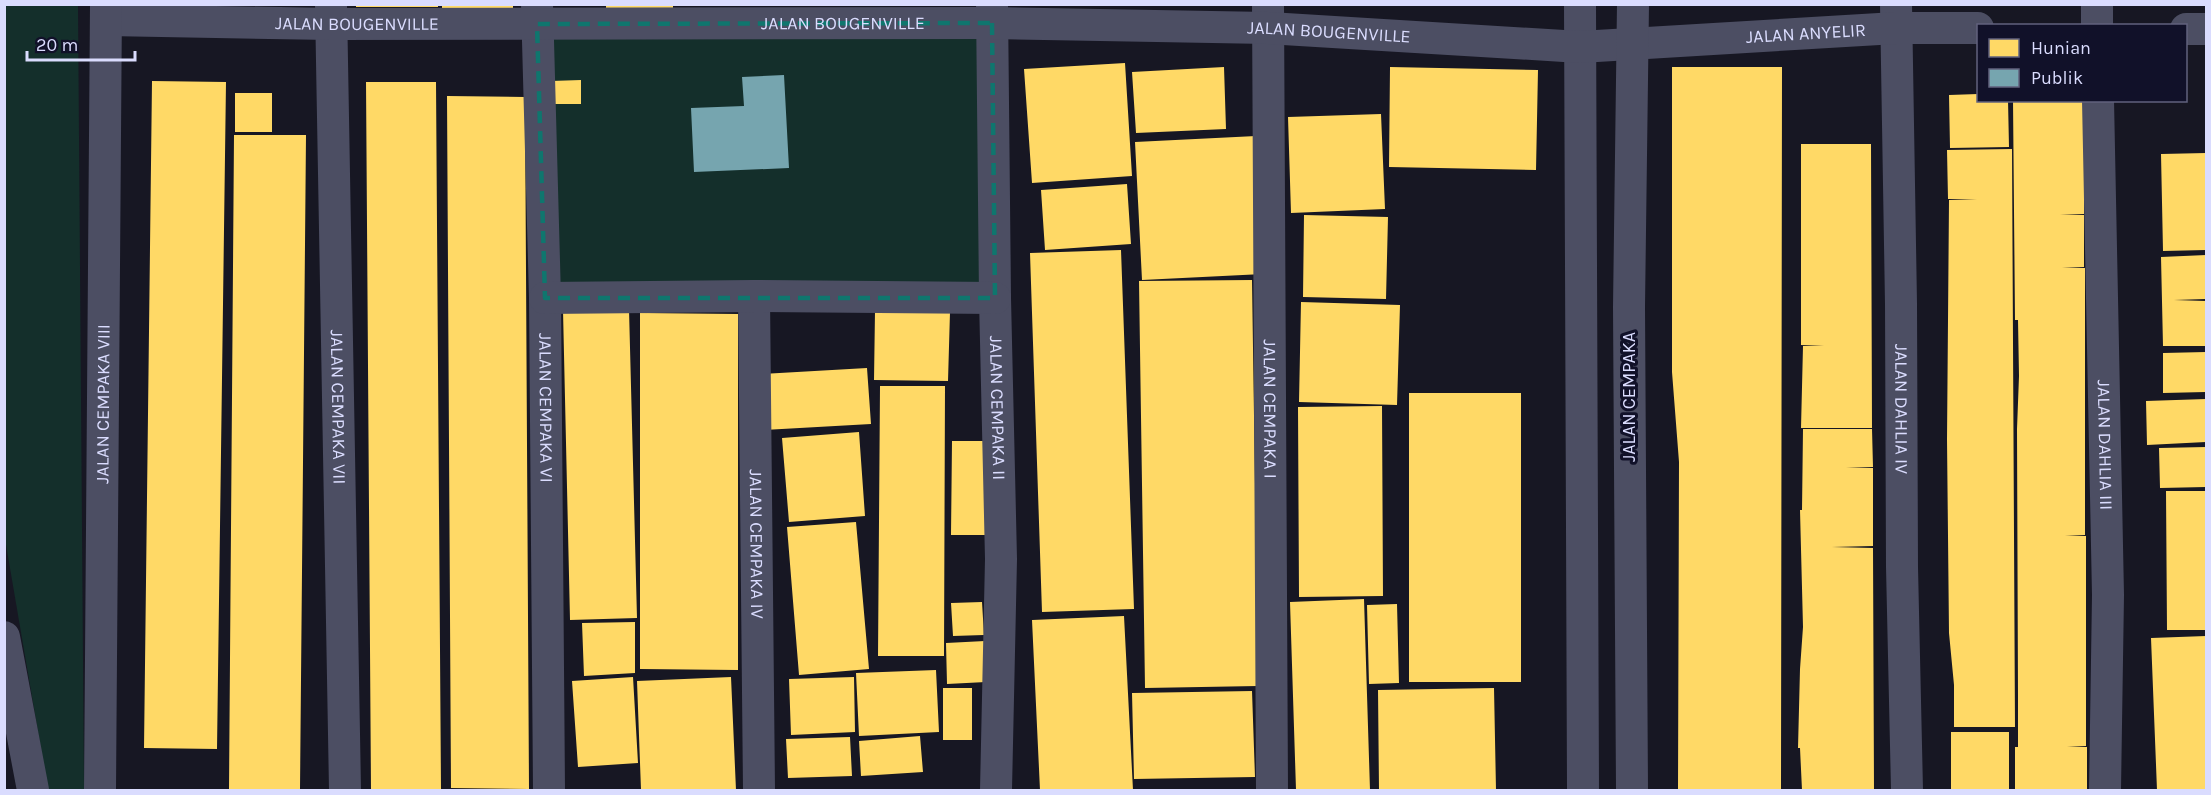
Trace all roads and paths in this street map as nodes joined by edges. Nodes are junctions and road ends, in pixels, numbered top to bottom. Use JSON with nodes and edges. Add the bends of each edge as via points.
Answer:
{"nodes":[{"id":1,"x":1580,"y":4,"type":"edge"},
{"id":2,"x":1633,"y":4,"type":"edge"},
{"id":3,"x":2097,"y":4,"type":"edge"},
{"id":4,"x":106,"y":12,"type":"edge"},
{"id":5,"x":331,"y":14,"type":"edge"},
{"id":6,"x":537,"y":14,"type":"edge"},
{"id":7,"x":753,"y":14,"type":"edge"},
{"id":8,"x":992,"y":14,"type":"edge"},
{"id":9,"x":1268,"y":16,"type":"edge"},
{"id":10,"x":1896,"y":16,"type":"edge"},
{"id":11,"x":2097,"y":24,"type":"edge"},
{"id":12,"x":1977,"y":28,"type":"edge"},
{"id":13,"x":2187,"y":29,"type":"edge"},
{"id":14,"x":2206,"y":29,"type":"edge"},
{"id":15,"x":1634,"y":44,"type":"junction"},
{"id":16,"x":1580,"y":47,"type":"junction"},
{"id":17,"x":2098,"y":102,"type":"edge"},
{"id":18,"x":754,"y":296,"type":"junction"},
{"id":19,"x":545,"y":298,"type":"junction"},
{"id":20,"x":995,"y":298,"type":"junction"},
{"id":21,"x":4,"y":637,"type":"edge"},
{"id":22,"x":33,"y":790,"type":"edge"},
{"id":23,"x":100,"y":790,"type":"edge"},
{"id":24,"x":345,"y":790,"type":"edge"},
{"id":25,"x":549,"y":790,"type":"edge"},
{"id":26,"x":759,"y":790,"type":"edge"},
{"id":27,"x":996,"y":790,"type":"edge"},
{"id":28,"x":1272,"y":790,"type":"edge"},
{"id":29,"x":1583,"y":790,"type":"edge"},
{"id":30,"x":1632,"y":790,"type":"edge"},
{"id":31,"x":1907,"y":790,"type":"edge"},
{"id":32,"x":2105,"y":790,"type":"edge"}],
"edges":[{"from":1,"to":16,"type":"street"},
{"from":2,"to":15,"type":"street","name":"JALAN CEMPAKA"},
{"from":3,"to":11,"type":"street"},
{"from":4,"to":5,"type":"street","name":"JALAN BOUGENVILLE"},
{"from":4,"to":23,"type":"street","name":"JALAN CEMPAKA VIII"},
{"from":5,"to":6,"type":"street","name":"JALAN BOUGENVILLE"},
{"from":5,"to":24,"type":"street","name":"JALAN CEMPAKA VII"},
{"from":6,"to":7,"type":"street","name":"JALAN BOUGENVILLE"},
{"from":6,"to":19,"type":"street","name":"JALAN CEMPAKA VI"},
{"from":7,"to":8,"type":"street","name":"JALAN BOUGENVILLE"},
{"from":8,"to":9,"type":"street","name":"JALAN BOUGENVILLE"},
{"from":8,"to":20,"type":"street","name":"JALAN CEMPAKA II"},
{"from":9,"to":16,"type":"street","name":"JALAN BOUGENVILLE"},
{"from":9,"to":28,"type":"street","name":"JALAN CEMPAKA I"},
{"from":10,"to":12,"type":"street","name":"JALAN ANYELIR"},
{"from":10,"to":15,"type":"street","name":"JALAN ANYELIR"},
{"from":10,"to":31,"type":"street","name":"JALAN DAHLIA IV"},
{"from":13,"to":14,"type":"street"},
{"from":15,"to":16,"type":"street","name":"JALAN ANYELIR"},
{"from":15,"to":30,"type":"street","name":"JALAN CEMPAKA","via":[[1629,307]]},
{"from":16,"to":29,"type":"street"},
{"from":17,"to":32,"type":"street","name":"JALAN DAHLIA III","via":[[2108,595]]},
{"from":18,"to":19,"type":"street"},
{"from":18,"to":20,"type":"street"},
{"from":18,"to":26,"type":"street","name":"JALAN CEMPAKA IV"},
{"from":19,"to":25,"type":"street","name":"JALAN CEMPAKA VI"},
{"from":20,"to":27,"type":"street","name":"JALAN CEMPAKA II","via":[[1001,559]]},
{"from":21,"to":22,"type":"street"}]}
